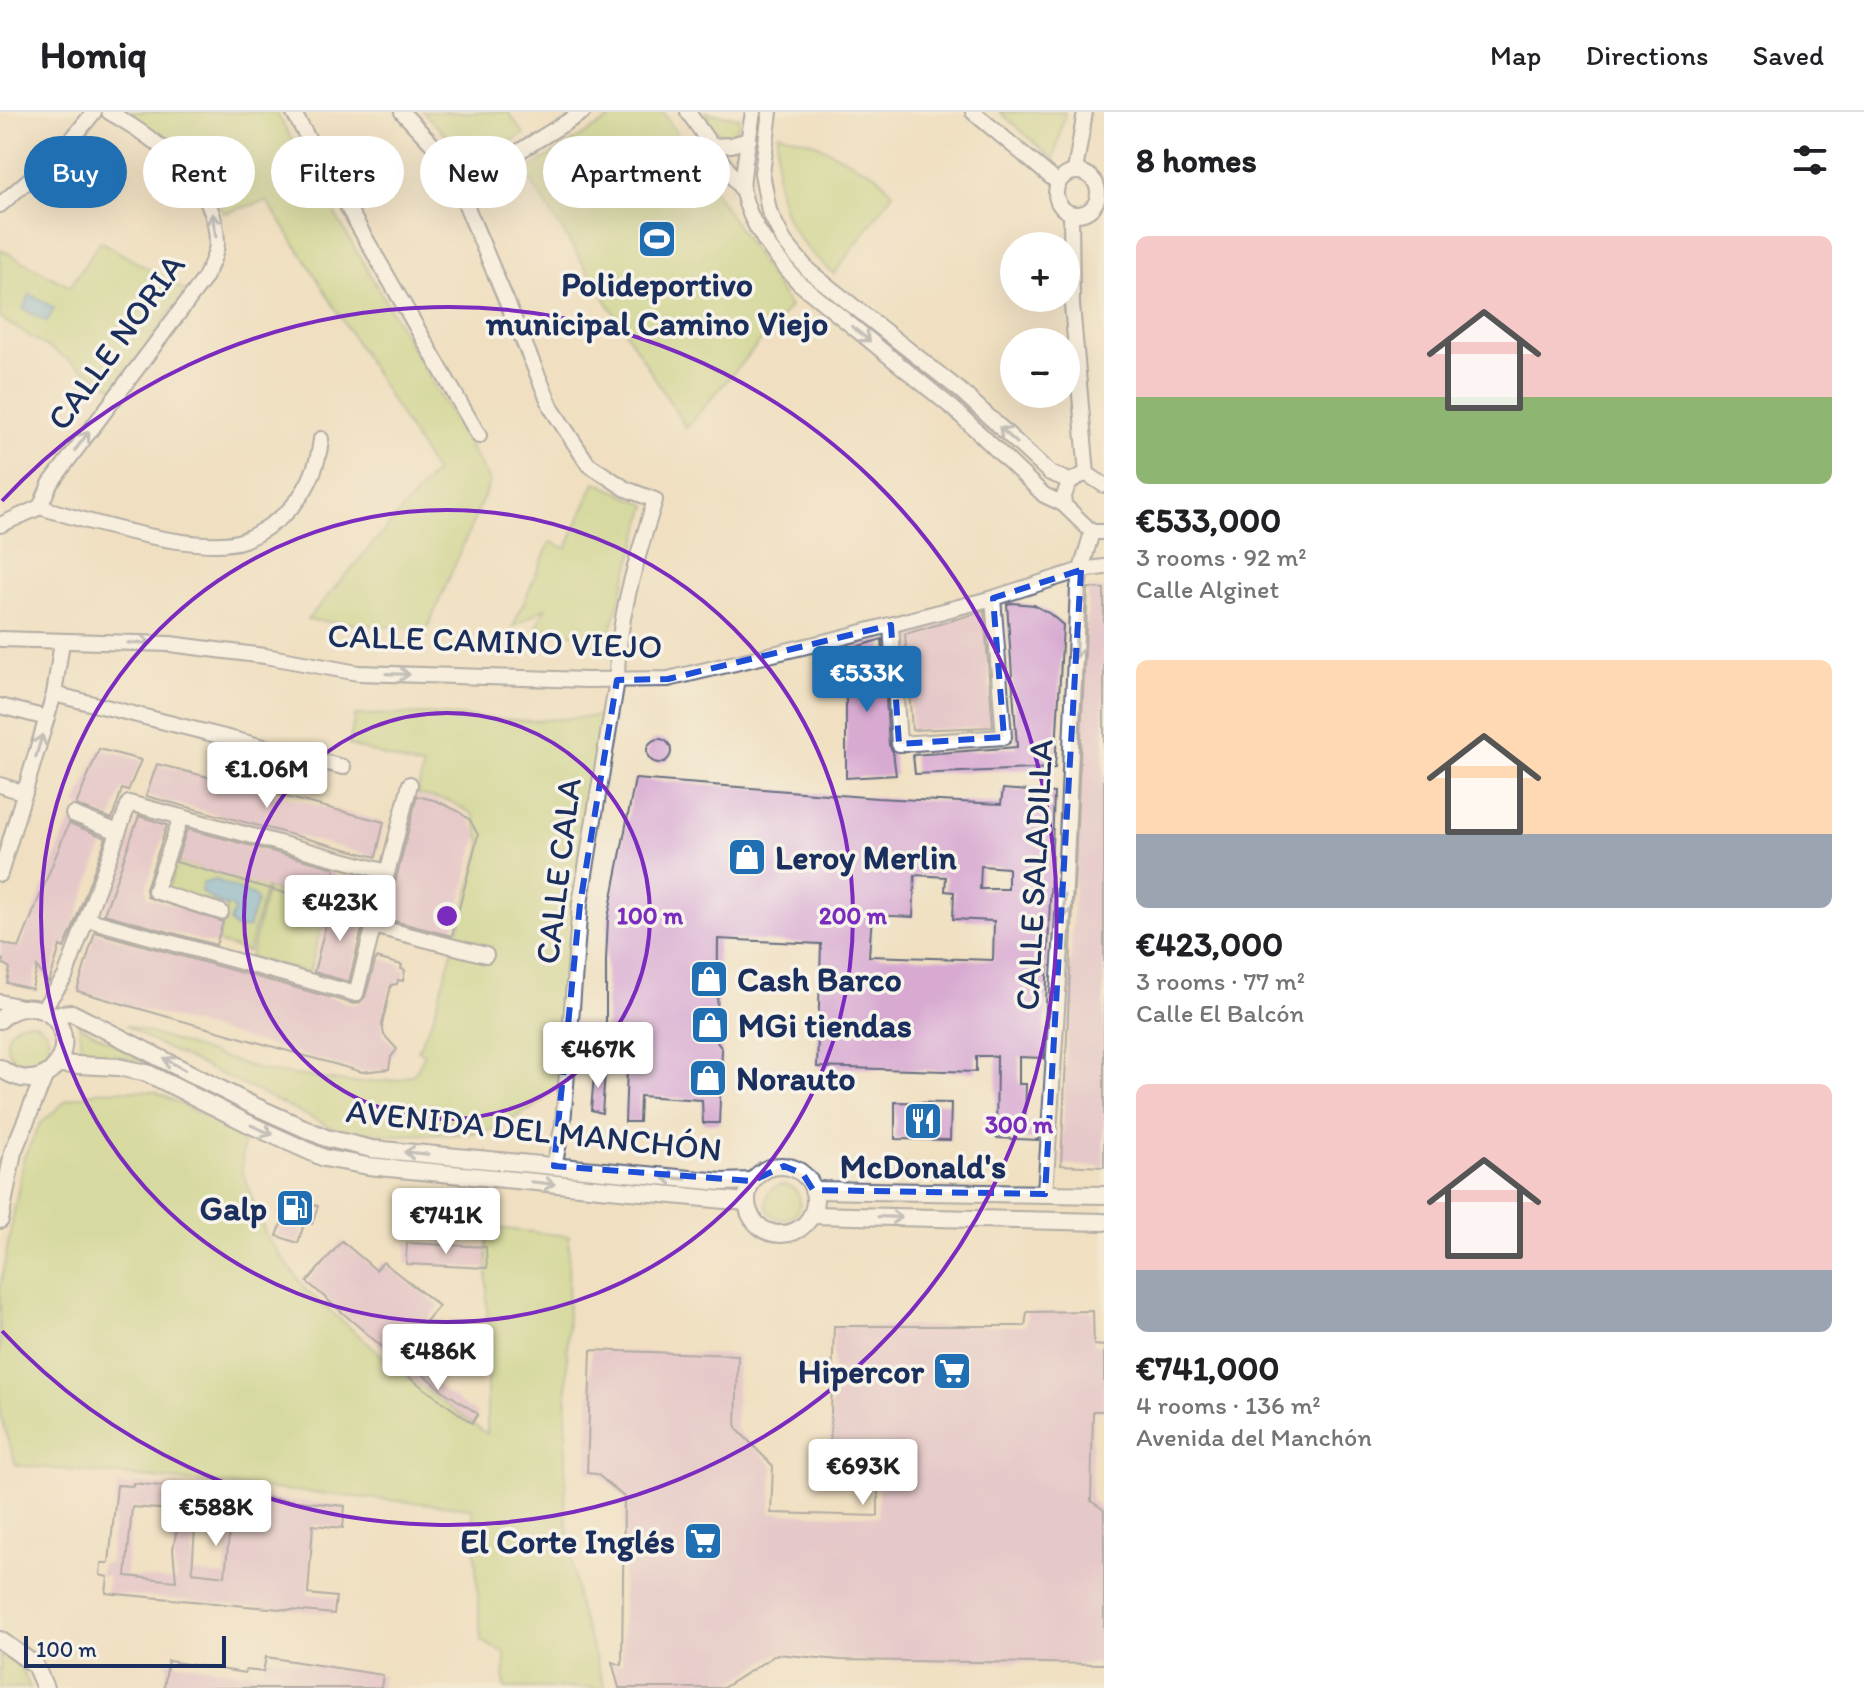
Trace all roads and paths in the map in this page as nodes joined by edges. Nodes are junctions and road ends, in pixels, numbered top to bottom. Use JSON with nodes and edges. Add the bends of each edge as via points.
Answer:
{"nodes":[{"id":1,"x":94,"y":112,"type":"edge"},
{"id":2,"x":109,"y":112,"type":"edge"},
{"id":3,"x":293,"y":112,"type":"edge"},
{"id":4,"x":402,"y":112,"type":"edge"},
{"id":5,"x":583,"y":112,"type":"edge"},
{"id":6,"x":688,"y":112,"type":"edge"},
{"id":7,"x":753,"y":112,"type":"edge"},
{"id":8,"x":770,"y":112,"type":"edge"},
{"id":9,"x":973,"y":112,"type":"edge"},
{"id":10,"x":1085,"y":112,"type":"edge"},
{"id":11,"x":425,"y":136,"type":"edge"},
{"id":12,"x":704,"y":136,"type":"edge"},
{"id":13,"x":749,"y":140,"type":"junction"},
{"id":14,"x":765,"y":141,"type":"junction"},
{"id":15,"x":730,"y":145,"type":"edge"},
{"id":16,"x":527,"y":146,"type":"edge"},
{"id":17,"x":1075,"y":171,"type":"junction"},
{"id":18,"x":730,"y":173,"type":"edge"},
{"id":19,"x":1058,"y":183,"type":"junction"},
{"id":20,"x":742,"y":190,"type":"junction"},
{"id":21,"x":1101,"y":194,"type":"edge"},
{"id":22,"x":0,"y":205,"type":"edge"},
{"id":23,"x":467,"y":208,"type":"edge"},
{"id":24,"x":769,"y":211,"type":"junction"},
{"id":25,"x":1071,"y":214,"type":"junction"},
{"id":26,"x":479,"y":436,"type":"dead end"},
{"id":27,"x":321,"y":439,"type":"dead end"},
{"id":28,"x":1087,"y":474,"type":"junction"},
{"id":29,"x":1070,"y":481,"type":"junction"},
{"id":30,"x":1104,"y":485,"type":"edge"},
{"id":31,"x":1063,"y":504,"type":"junction"},
{"id":32,"x":40,"y":507,"type":"junction"},
{"id":33,"x":0,"y":525,"type":"edge"},
{"id":34,"x":1098,"y":532,"type":"edge"},
{"id":35,"x":1104,"y":567,"type":"edge"},
{"id":36,"x":1081,"y":570,"type":"junction"},
{"id":37,"x":993,"y":598,"type":"junction"},
{"id":38,"x":891,"y":625,"type":"junction"},
{"id":39,"x":0,"y":639,"type":"edge"},
{"id":40,"x":62,"y":642,"type":"junction"},
{"id":41,"x":617,"y":680,"type":"junction"},
{"id":42,"x":54,"y":694,"type":"junction"},
{"id":43,"x":0,"y":706,"type":"edge"},
{"id":44,"x":47,"y":718,"type":"junction"},
{"id":45,"x":343,"y":767,"type":"dead end"},
{"id":46,"x":410,"y":784,"type":"dead end"},
{"id":47,"x":0,"y":785,"type":"edge"},
{"id":48,"x":25,"y":793,"type":"junction"},
{"id":49,"x":73,"y":814,"type":"dead end"},
{"id":50,"x":181,"y":817,"type":"junction"},
{"id":51,"x":118,"y":832,"type":"junction"},
{"id":52,"x":1,"y":865,"type":"edge"},
{"id":53,"x":387,"y":872,"type":"junction"},
{"id":54,"x":221,"y":912,"type":"dead end"},
{"id":55,"x":86,"y":919,"type":"junction"},
{"id":56,"x":373,"y":926,"type":"junction"},
{"id":57,"x":486,"y":955,"type":"dead end"},
{"id":58,"x":0,"y":1002,"type":"edge"},
{"id":59,"x":21,"y":1007,"type":"junction"},
{"id":60,"x":46,"y":1013,"type":"junction"},
{"id":61,"x":0,"y":1020,"type":"edge"},
{"id":62,"x":58,"y":1064,"type":"junction"},
{"id":63,"x":0,"y":1068,"type":"edge"},
{"id":64,"x":44,"y":1077,"type":"junction"},
{"id":65,"x":554,"y":1166,"type":"junction"},
{"id":66,"x":752,"y":1181,"type":"junction"},
{"id":67,"x":1045,"y":1189,"type":"junction"},
{"id":68,"x":813,"y":1190,"type":"junction"},
{"id":69,"x":1104,"y":1195,"type":"edge"},
{"id":70,"x":746,"y":1202,"type":"junction"},
{"id":71,"x":812,"y":1215,"type":"junction"},
{"id":72,"x":0,"y":1220,"type":"edge"},
{"id":73,"x":1104,"y":1222,"type":"edge"},
{"id":74,"x":5,"y":1644,"type":"edge"},
{"id":75,"x":45,"y":1688,"type":"edge"}],
"edges":[{"from":1,"to":22,"type":"street","via":[[64,149]]},
{"from":32,"to":2,"type":"street","name":"CALLE NORIA","one_way":true,"via":[[50,484],[205,278],[217,246],[213,211],[190,174],[143,132]]},
{"from":3,"to":26,"type":"street"},
{"from":4,"to":11,"type":"street"},
{"from":5,"to":16,"type":"street"},
{"from":6,"to":12,"type":"street"},
{"from":7,"to":13,"type":"street"},
{"from":8,"to":14,"type":"street"},
{"from":9,"to":19,"type":"street"},
{"from":10,"to":17,"type":"street"},
{"from":13,"to":15,"type":"street"},
{"from":13,"to":20,"type":"street"},
{"from":14,"to":20,"type":"street","via":[[753,161],[753,181]]},
{"from":14,"to":24,"type":"street","via":[[762,173]]},
{"from":17,"to":19,"type":"street"},
{"from":17,"to":21,"type":"street","via":[[1089,175]]},
{"from":18,"to":20,"type":"street"},
{"from":19,"to":25,"type":"street","via":[[1056,198]]},
{"from":20,"to":24,"type":"street","via":[[756,194]]},
{"from":20,"to":31,"type":"street","one_way":true,"via":[[756,225],[798,282],[955,410],[1044,495]]},
{"from":21,"to":25,"type":"street","via":[[1090,210]]},
{"from":23,"to":41,"type":"street","name":"CALLE CALA","via":[[552,409],[588,464],[626,489],[655,500],[634,568]]},
{"from":29,"to":24,"type":"street","one_way":true,"via":[[1050,473],[962,392],[809,271],[784,241]]},
{"from":25,"to":28,"type":"street","via":[[1072,305]]},
{"from":27,"to":32,"type":"street","via":[[315,473],[303,493],[276,522],[242,541],[221,544],[139,533]]},
{"from":28,"to":29,"type":"street"},
{"from":28,"to":30,"type":"street"},
{"from":29,"to":31,"type":"street"},
{"from":31,"to":34,"type":"street"},
{"from":32,"to":33,"type":"street"},
{"from":34,"to":36,"type":"street"},
{"from":35,"to":36,"type":"street","name":"CALLE CAMINO VIEJO"},
{"from":36,"to":37,"type":"street","name":"CALLE CAMINO VIEJO"},
{"from":36,"to":67,"type":"street","name":"CALLE SALADILLA","one_way":true},
{"from":37,"to":38,"type":"street","name":"CALLE CAMINO VIEJO"},
{"from":37,"to":38,"type":"street","via":[[1004,737],[899,744]]},
{"from":38,"to":41,"type":"street","name":"CALLE CAMINO VIEJO","via":[[668,679]]},
{"from":39,"to":40,"type":"street","name":"CALLE CAMINO VIEJO"},
{"from":40,"to":41,"type":"street","name":"CALLE CAMINO VIEJO","one_way":true,"via":[[170,644],[358,673]]},
{"from":40,"to":42,"type":"street"},
{"from":41,"to":65,"type":"street","name":"CALLE CALA","via":[[580,904],[563,1124]]},
{"from":42,"to":44,"type":"street"},
{"from":42,"to":45,"type":"street"},
{"from":43,"to":44,"type":"street"},
{"from":48,"to":44,"type":"street","one_way":true},
{"from":46,"to":53,"type":"street"},
{"from":47,"to":48,"type":"street"},
{"from":48,"to":52,"type":"street"},
{"from":49,"to":51,"type":"street"},
{"from":50,"to":51,"type":"street","via":[[129,803]]},
{"from":50,"to":53,"type":"street"},
{"from":50,"to":54,"type":"street","via":[[155,891]]},
{"from":51,"to":55,"type":"street"},
{"from":53,"to":56,"type":"street"},
{"from":55,"to":56,"type":"street","via":[[356,994]]},
{"from":55,"to":60,"type":"street"},
{"from":56,"to":57,"type":"street"},
{"from":58,"to":59,"type":"street"},
{"from":59,"to":60,"type":"main road","name":"AVENIDA DEL MANCHÓN"},
{"from":59,"to":61,"type":"main road"},
{"from":60,"to":62,"type":"main road","via":[[59,1024],[64,1043]]},
{"from":65,"to":60,"type":"main road","name":"AVENIDA DEL MANCHÓN","one_way":true,"via":[[372,1149],[326,1138],[72,1013]]},
{"from":62,"to":64,"type":"main road"},
{"from":62,"to":70,"type":"main road","name":"AVENIDA DEL MANCHÓN","one_way":true,"via":[[147,1073],[324,1158]]},
{"from":63,"to":64,"type":"main road","via":[[13,1077]]},
{"from":64,"to":72,"type":"main road","via":[[13,1152]]},
{"from":66,"to":65,"type":"main road","name":"AVENIDA DEL MANCHÓN","one_way":true},
{"from":66,"to":68,"type":"main road","via":[[765,1170],[784,1166],[803,1174]]},
{"from":66,"to":70,"type":"main road"},
{"from":67,"to":68,"type":"main road"},
{"from":67,"to":69,"type":"main road"},
{"from":68,"to":71,"type":"main road"},
{"from":70,"to":71,"type":"main road","via":[[753,1221],[778,1234],[795,1231]]},
{"from":71,"to":73,"type":"main road","one_way":true},
{"from":74,"to":75,"type":"main road","via":[[35,1665]]}]}
